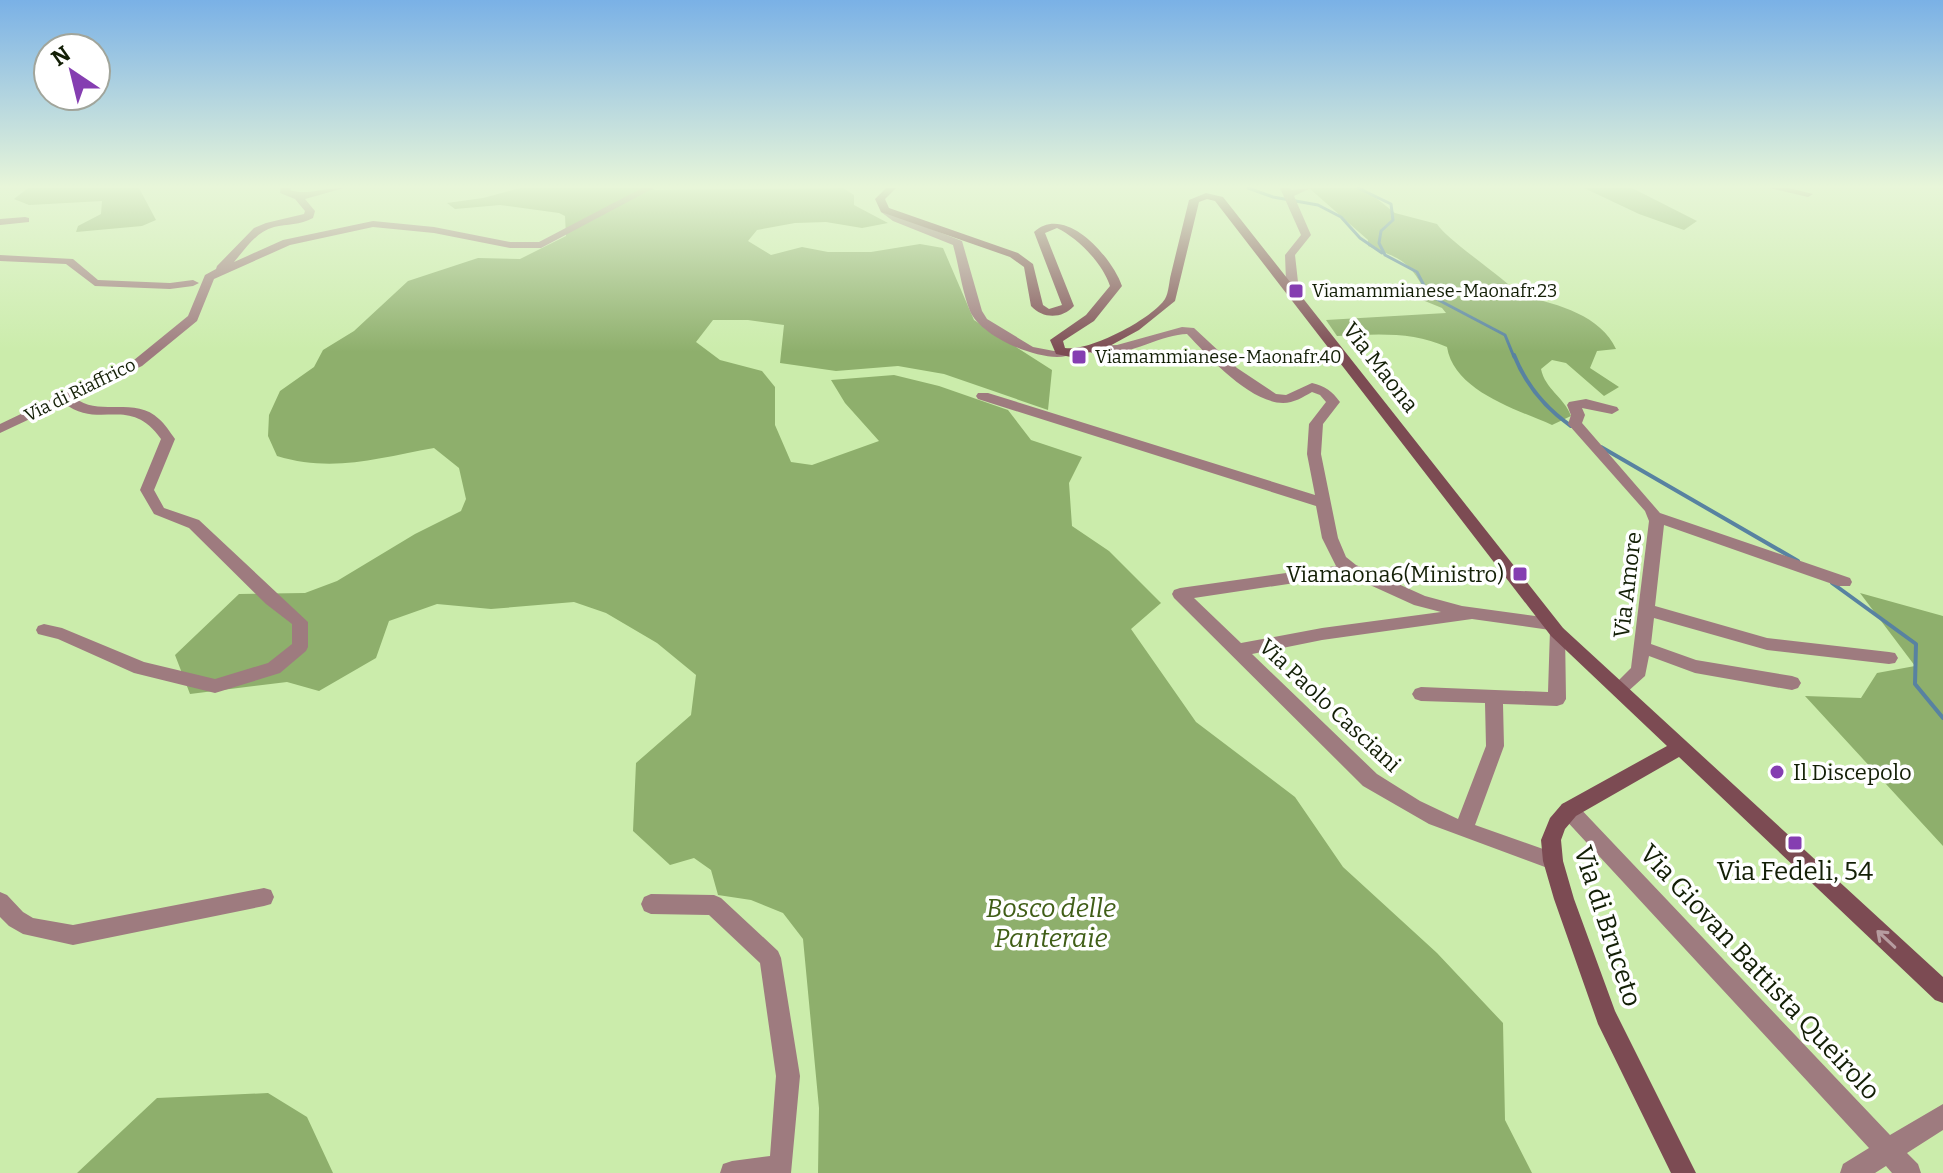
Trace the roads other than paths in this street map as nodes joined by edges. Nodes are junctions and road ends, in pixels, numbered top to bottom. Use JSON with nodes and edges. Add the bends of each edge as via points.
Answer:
{"nodes":[{"id":1,"x":243,"y":243,"type":"edge"},
{"id":2,"x":285,"y":243,"type":"edge"},
{"id":3,"x":499,"y":243,"type":"edge"},
{"id":4,"x":545,"y":243,"type":"edge"},
{"id":5,"x":957,"y":243,"type":"edge"},
{"id":6,"x":979,"y":243,"type":"edge"},
{"id":7,"x":1043,"y":243,"type":"edge"},
{"id":8,"x":1083,"y":243,"type":"edge"},
{"id":9,"x":1184,"y":243,"type":"edge"},
{"id":10,"x":1254,"y":243,"type":"edge"},
{"id":11,"x":1300,"y":243,"type":"edge"},
{"id":12,"x":0,"y":258,"type":"edge"},
{"id":13,"x":212,"y":276,"type":"junction"},
{"id":14,"x":1288,"y":286,"type":"junction"},
{"id":15,"x":1092,"y":350,"type":"junction"},
{"id":16,"x":1062,"y":353,"type":"junction"},
{"id":17,"x":983,"y":396,"type":"dead end"},
{"id":18,"x":66,"y":398,"type":"junction"},
{"id":19,"x":1612,"y":410,"type":"dead end"},
{"id":20,"x":0,"y":429,"type":"edge"},
{"id":21,"x":1324,"y":503,"type":"junction"},
{"id":22,"x":1654,"y":516,"type":"junction"},
{"id":23,"x":1350,"y":569,"type":"junction"},
{"id":24,"x":1844,"y":582,"type":"dead end"},
{"id":25,"x":1647,"y":610,"type":"junction"},
{"id":26,"x":1476,"y":613,"type":"junction"},
{"id":27,"x":1553,"y":628,"type":"junction"},
{"id":28,"x":44,"y":630,"type":"dead end"},
{"id":29,"x":1642,"y":647,"type":"junction"},
{"id":30,"x":1238,"y":650,"type":"junction"},
{"id":31,"x":1889,"y":658,"type":"dead end"},
{"id":32,"x":1792,"y":683,"type":"dead end"},
{"id":33,"x":1619,"y":689,"type":"junction"},
{"id":34,"x":1421,"y":694,"type":"dead end"},
{"id":35,"x":1494,"y":696,"type":"junction"},
{"id":36,"x":1679,"y":748,"type":"junction"},
{"id":37,"x":1569,"y":810,"type":"junction"},
{"id":38,"x":1464,"y":830,"type":"junction"},
{"id":39,"x":1553,"y":861,"type":"junction"},
{"id":40,"x":264,"y":897,"type":"dead end"},
{"id":41,"x":0,"y":902,"type":"edge"},
{"id":42,"x":651,"y":904,"type":"dead end"},
{"id":43,"x":1943,"y":992,"type":"edge"},
{"id":44,"x":1943,"y":1116,"type":"edge"},
{"id":45,"x":1888,"y":1150,"type":"junction"},
{"id":46,"x":732,"y":1173,"type":"edge"},
{"id":47,"x":1684,"y":1173,"type":"edge"},
{"id":48,"x":1852,"y":1173,"type":"edge"},
{"id":49,"x":1909,"y":1173,"type":"edge"}],
"edges":[{"from":1,"to":13,"type":"street","name":"Via di Riaffrico"},
{"from":2,"to":13,"type":"street"},
{"from":3,"to":4,"type":"street"},
{"from":5,"to":16,"type":"street","name":"Via Maona","via":[[982,321],[1029,350]]},
{"from":6,"to":7,"type":"main road","via":[[1029,266],[1037,306],[1050,313],[1068,306]]},
{"from":8,"to":16,"type":"main road","via":[[1116,286],[1090,318],[1056,340]]},
{"from":9,"to":15,"type":"main road","name":"Via Maona","via":[[1171,299],[1154,316]]},
{"from":10,"to":14,"type":"main road","name":"Via Maona"},
{"from":11,"to":14,"type":"street","via":[[1290,255]]},
{"from":12,"to":13,"type":"street","via":[[69,261],[95,283],[187,285]]},
{"from":13,"to":18,"type":"street","name":"Via di Riaffrico","via":[[198,311],[180,330],[127,370]]},
{"from":14,"to":27,"type":"main road","name":"Via Maona"},
{"from":15,"to":16,"type":"main road","name":"Via Maona"},
{"from":15,"to":21,"type":"street","via":[[1141,343],[1182,328],[1223,365],[1273,396],[1287,399],[1312,387],[1325,392],[1333,402],[1316,424],[1314,454]]},
{"from":17,"to":21,"type":"street"},
{"from":18,"to":20,"type":"street","name":"Via di Riaffrico"},
{"from":18,"to":28,"type":"street","via":[[86,411],[150,417],[168,439],[147,490],[159,511],[194,524],[300,622],[300,647],[274,668],[215,686],[140,668]]},
{"from":19,"to":22,"type":"street","name":"Via Amore","via":[[1574,405],[1575,424]]},
{"from":21,"to":23,"type":"street","via":[[1336,554]]},
{"from":22,"to":24,"type":"street"},
{"from":22,"to":25,"type":"street","name":"Via Amore"},
{"from":23,"to":26,"type":"street","via":[[1420,601]]},
{"from":23,"to":30,"type":"street","name":"Via Paolo Casciani","via":[[1180,594]]},
{"from":25,"to":29,"type":"street","name":"Via Amore"},
{"from":25,"to":31,"type":"street","via":[[1767,644]]},
{"from":26,"to":27,"type":"street"},
{"from":26,"to":30,"type":"street"},
{"from":27,"to":33,"type":"main road","name":"Via Maona"},
{"from":27,"to":35,"type":"street","via":[[1557,699]]},
{"from":29,"to":32,"type":"street","via":[[1695,666]]},
{"from":29,"to":33,"type":"street","name":"Via Amore","via":[[1639,671]]},
{"from":30,"to":38,"type":"street","name":"Via Paolo Casciani","via":[[1370,780],[1421,814]]},
{"from":33,"to":36,"type":"main road","name":"Via Maona"},
{"from":34,"to":35,"type":"street"},
{"from":35,"to":38,"type":"street","via":[[1495,746]]},
{"from":36,"to":37,"type":"main road"},
{"from":43,"to":36,"type":"main road","name":"Via Maona","one_way":true},
{"from":37,"to":39,"type":"main road","name":"Via di Bruceto","via":[[1553,833]]},
{"from":37,"to":45,"type":"street","name":"Via Giovan Battista Queirolo"},
{"from":38,"to":39,"type":"street","name":"Via Paolo Casciani"},
{"from":39,"to":47,"type":"main road","name":"Via di Bruceto","via":[[1606,1016]]},
{"from":40,"to":41,"type":"street","via":[[73,935],[30,927]]},
{"from":42,"to":46,"type":"street","via":[[714,905],[770,958],[788,1076],[781,1167]]},
{"from":44,"to":45,"type":"street"},
{"from":45,"to":48,"type":"street"},
{"from":45,"to":49,"type":"street","name":"Via Giovan Battista Queirolo"}]}
